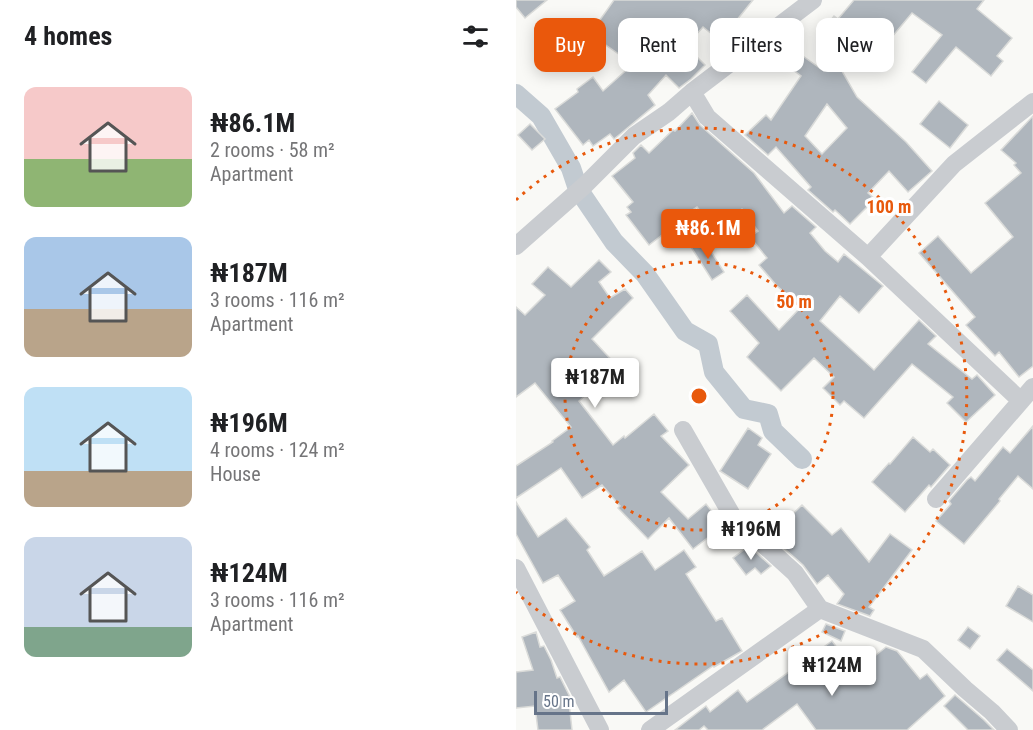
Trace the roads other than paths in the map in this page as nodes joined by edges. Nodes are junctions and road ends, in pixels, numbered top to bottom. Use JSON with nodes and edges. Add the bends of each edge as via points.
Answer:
{"nodes":[{"id":1,"x":813,"y":0,"type":"edge"},
{"id":2,"x":692,"y":92,"type":"junction"},
{"id":3,"x":1033,"y":102,"type":"edge"},
{"id":4,"x":516,"y":246,"type":"edge"},
{"id":5,"x":868,"y":257,"type":"junction"},
{"id":6,"x":1027,"y":394,"type":"edge"},
{"id":7,"x":683,"y":430,"type":"dead end"},
{"id":8,"x":936,"y":499,"type":"dead end"},
{"id":9,"x":516,"y":568,"type":"edge"},
{"id":10,"x":820,"y":609,"type":"junction"},
{"id":11,"x":600,"y":730,"type":"edge"},
{"id":12,"x":650,"y":730,"type":"edge"},
{"id":13,"x":1009,"y":730,"type":"edge"}],
"edges":[{"from":1,"to":2,"type":"street"},
{"from":2,"to":4,"type":"street","via":[[634,136],[585,186]]},
{"from":2,"to":5,"type":"street","via":[[707,117]]},
{"from":3,"to":5,"type":"street","via":[[954,164]]},
{"from":5,"to":6,"type":"street"},
{"from":6,"to":8,"type":"street"},
{"from":7,"to":10,"type":"street","via":[[733,517],[795,573]]},
{"from":9,"to":11,"type":"street"},
{"from":10,"to":12,"type":"street"},
{"from":10,"to":13,"type":"street","via":[[923,649]]}]}
